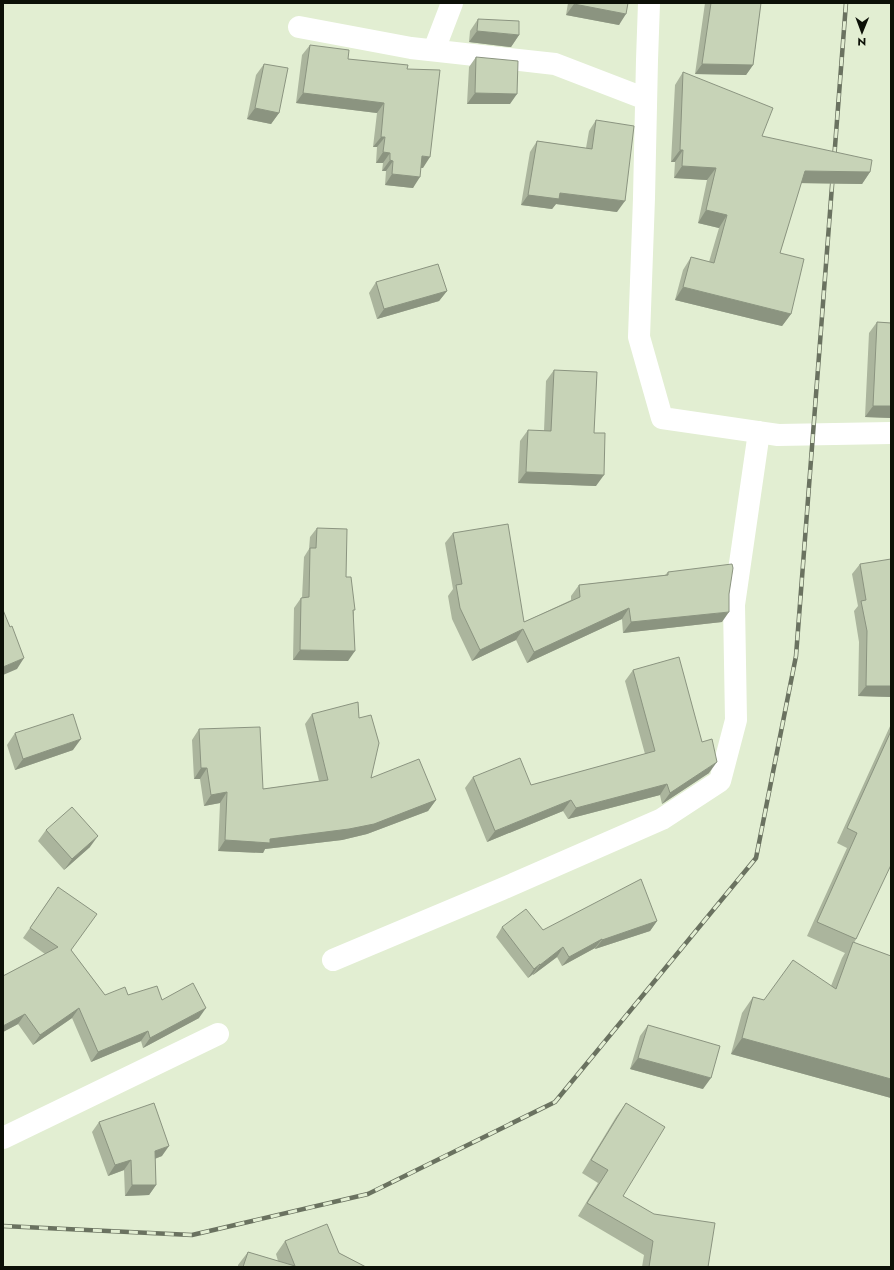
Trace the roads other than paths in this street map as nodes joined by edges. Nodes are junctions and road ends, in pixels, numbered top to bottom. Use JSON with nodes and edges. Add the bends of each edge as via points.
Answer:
{"nodes":[{"id":1,"x":452,"y":3,"type":"edge"},
{"id":2,"x":650,"y":3,"type":"edge"},
{"id":3,"x":298,"y":27,"type":"dead end"},
{"id":4,"x":434,"y":50,"type":"junction"},
{"id":5,"x":646,"y":99,"type":"junction"},
{"id":6,"x":759,"y":432,"type":"junction"},
{"id":7,"x":891,"y":434,"type":"edge"},
{"id":8,"x":332,"y":960,"type":"dead end"},
{"id":9,"x":218,"y":1034,"type":"dead end"},
{"id":10,"x":3,"y":1138,"type":"edge"}],
"edges":[{"from":1,"to":4,"type":"street"},
{"from":2,"to":5,"type":"street"},
{"from":3,"to":4,"type":"street","via":[[410,48]]},
{"from":4,"to":5,"type":"street","via":[[555,64]]},
{"from":5,"to":6,"type":"street","via":[[639,337],[662,418]]},
{"from":6,"to":7,"type":"street","via":[[778,435]]},
{"from":6,"to":8,"type":"street","via":[[734,605],[736,720],[720,781],[662,819]]},
{"from":9,"to":10,"type":"street"}]}
